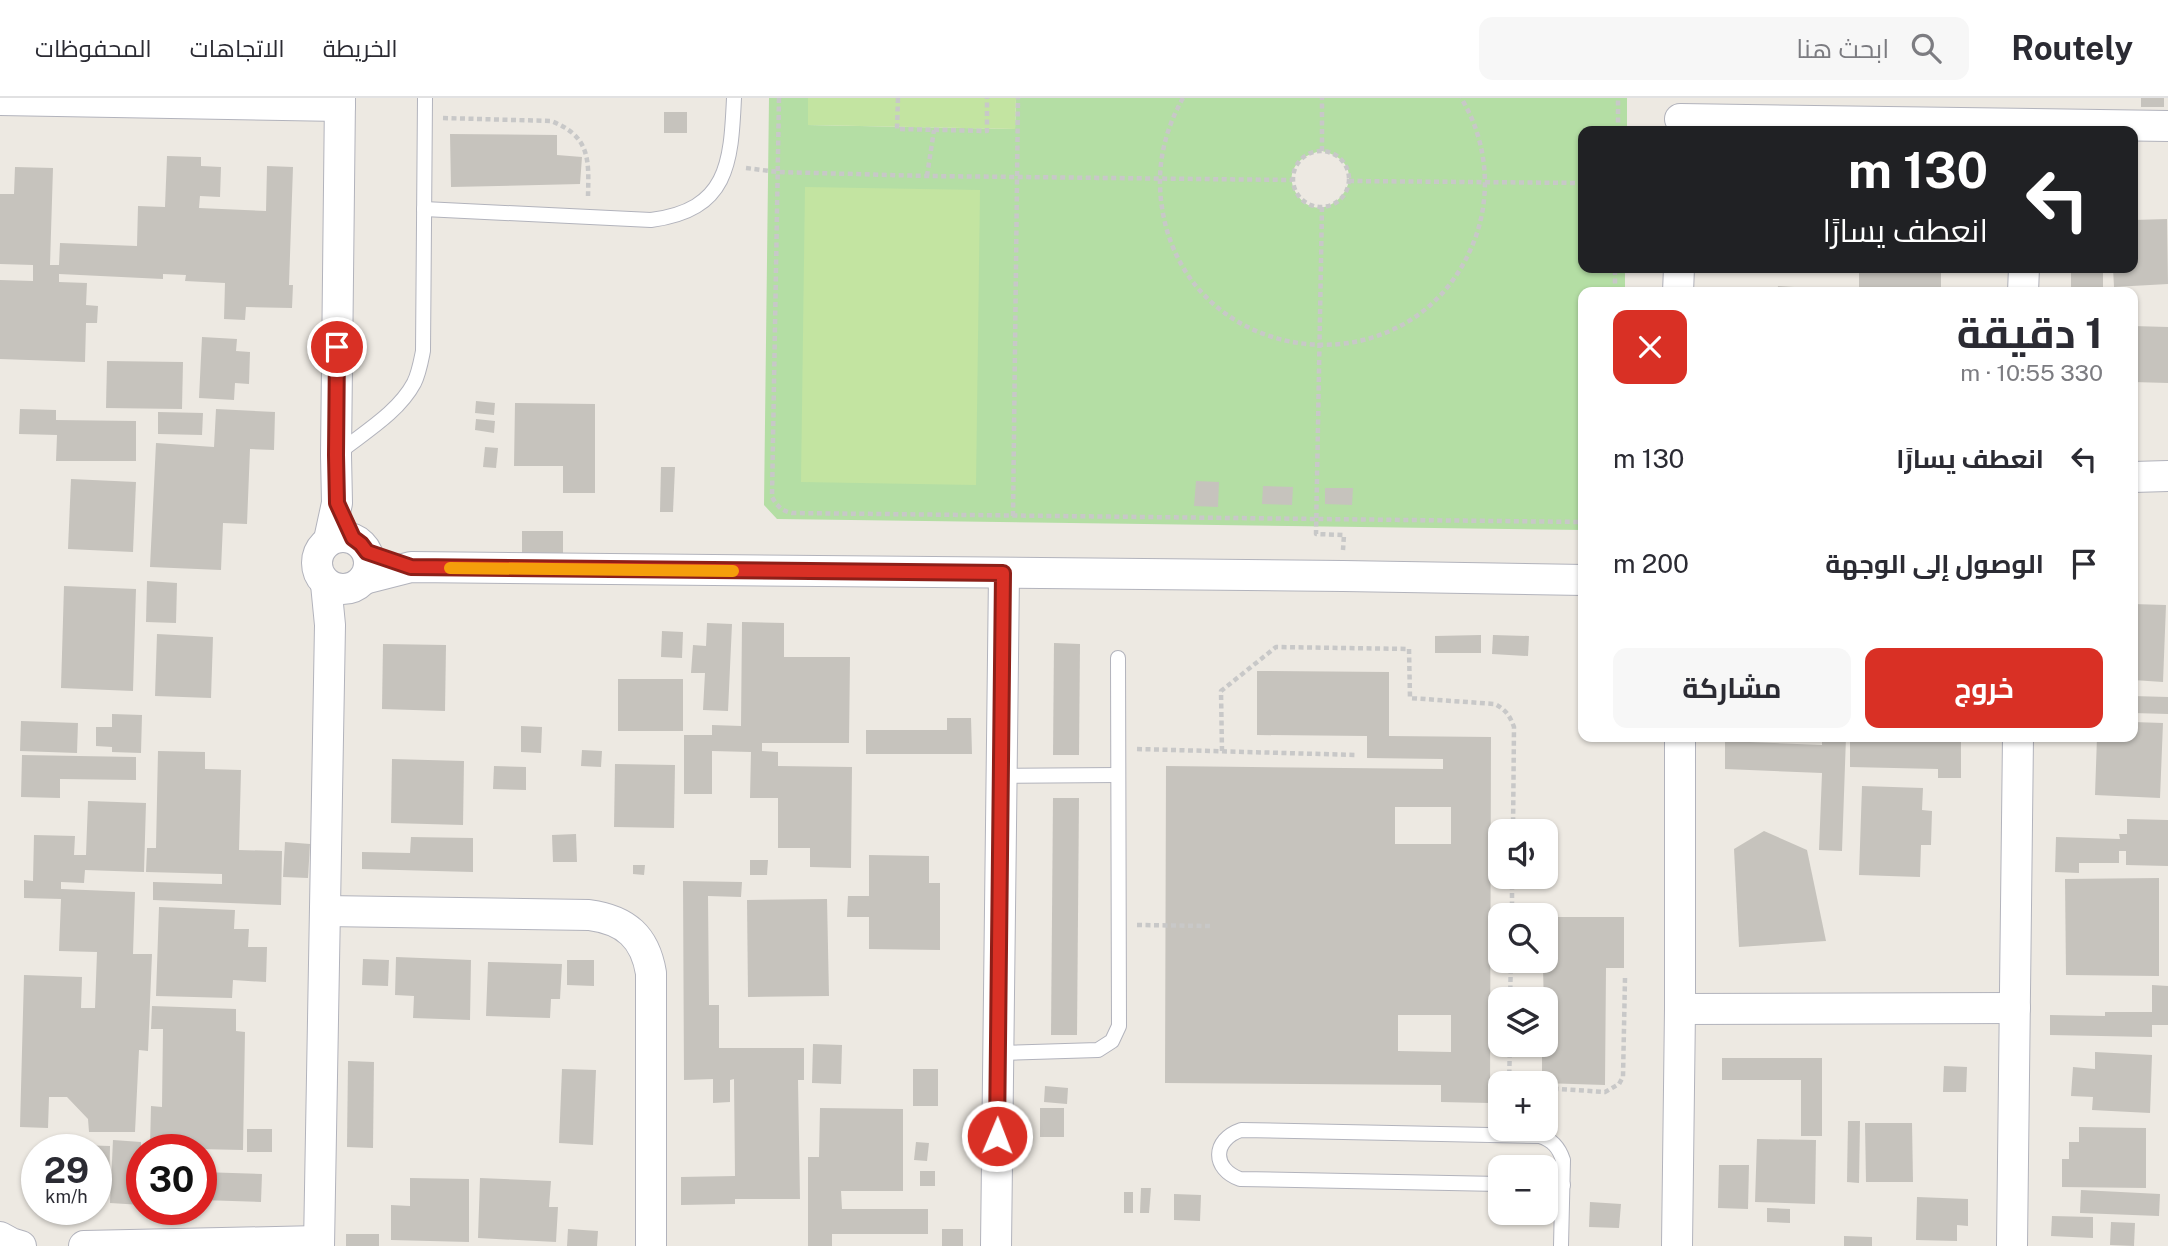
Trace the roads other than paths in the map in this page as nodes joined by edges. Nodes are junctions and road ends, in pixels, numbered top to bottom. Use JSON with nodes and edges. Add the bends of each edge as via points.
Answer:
{"nodes":[{"id":1,"x":425,"y":98,"type":"edge"},
{"id":2,"x":734,"y":98,"type":"edge"},
{"id":3,"x":0,"y":100,"type":"edge"},
{"id":4,"x":340,"y":102,"type":"edge"},
{"id":5,"x":1680,"y":116,"type":"edge"},
{"id":6,"x":1968,"y":126,"type":"edge"},
{"id":7,"x":2138,"y":126,"type":"edge"},
{"id":8,"x":2168,"y":126,"type":"edge"},
{"id":9,"x":424,"y":209,"type":"junction"},
{"id":10,"x":336,"y":455,"type":"junction"},
{"id":11,"x":2168,"y":476,"type":"edge"},
{"id":12,"x":2138,"y":477,"type":"edge"},
{"id":13,"x":348,"y":564,"type":"junction"},
{"id":14,"x":1003,"y":573,"type":"junction"},
{"id":15,"x":1578,"y":580,"type":"edge"},
{"id":16,"x":1118,"y":658,"type":"dead end"},
{"id":17,"x":1680,"y":742,"type":"edge"},
{"id":18,"x":2018,"y":742,"type":"edge"},
{"id":19,"x":1118,"y":775,"type":"junction"},
{"id":20,"x":1001,"y":776,"type":"junction"},
{"id":21,"x":325,"y":911,"type":"junction"},
{"id":22,"x":2015,"y":1007,"type":"junction"},
{"id":23,"x":1680,"y":1009,"type":"junction"},
{"id":24,"x":998,"y":1053,"type":"junction"},
{"id":25,"x":1488,"y":1184,"type":"edge"},
{"id":26,"x":1558,"y":1185,"type":"edge"},
{"id":27,"x":1563,"y":1185,"type":"junction"},
{"id":28,"x":319,"y":1243,"type":"edge"},
{"id":29,"x":84,"y":1246,"type":"edge"},
{"id":30,"x":651,"y":1246,"type":"edge"},
{"id":31,"x":996,"y":1246,"type":"edge"},
{"id":32,"x":1561,"y":1246,"type":"edge"},
{"id":33,"x":1677,"y":1246,"type":"edge"},
{"id":34,"x":2012,"y":1246,"type":"edge"}],
"edges":[{"from":1,"to":9,"type":"lane"},
{"from":2,"to":9,"type":"lane","via":[[732,146],[719,184],[690,211],[671,218]]},
{"from":3,"to":4,"type":"street"},
{"from":4,"to":10,"type":"street"},
{"from":5,"to":6,"type":"street"},
{"from":7,"to":8,"type":"street"},
{"from":9,"to":10,"type":"lane","via":[[423,351],[414,382],[394,409]]},
{"from":10,"to":13,"type":"street","via":[[337,503]]},
{"from":11,"to":12,"type":"street"},
{"from":13,"to":14,"type":"street"},
{"from":13,"to":21,"type":"street","via":[[330,625]]},
{"from":14,"to":15,"type":"street"},
{"from":14,"to":20,"type":"street"},
{"from":16,"to":19,"type":"lane"},
{"from":17,"to":23,"type":"street"},
{"from":18,"to":22,"type":"street"},
{"from":19,"to":20,"type":"lane"},
{"from":19,"to":24,"type":"lane","via":[[1119,1027],[1112,1041],[1098,1050]]},
{"from":20,"to":24,"type":"street"},
{"from":21,"to":28,"type":"street"},
{"from":21,"to":30,"type":"street","via":[[589,915],[619,923],[631,932],[642,944],[651,973]]},
{"from":22,"to":23,"type":"street"},
{"from":22,"to":34,"type":"street"},
{"from":23,"to":33,"type":"street"},
{"from":24,"to":31,"type":"street"},
{"from":25,"to":27,"type":"lane","via":[[1240,1179],[1223,1168],[1219,1149],[1231,1133],[1241,1130],[1540,1136],[1561,1154]]},
{"from":26,"to":27,"type":"lane"},
{"from":27,"to":32,"type":"lane"},
{"from":28,"to":29,"type":"street"}]}
